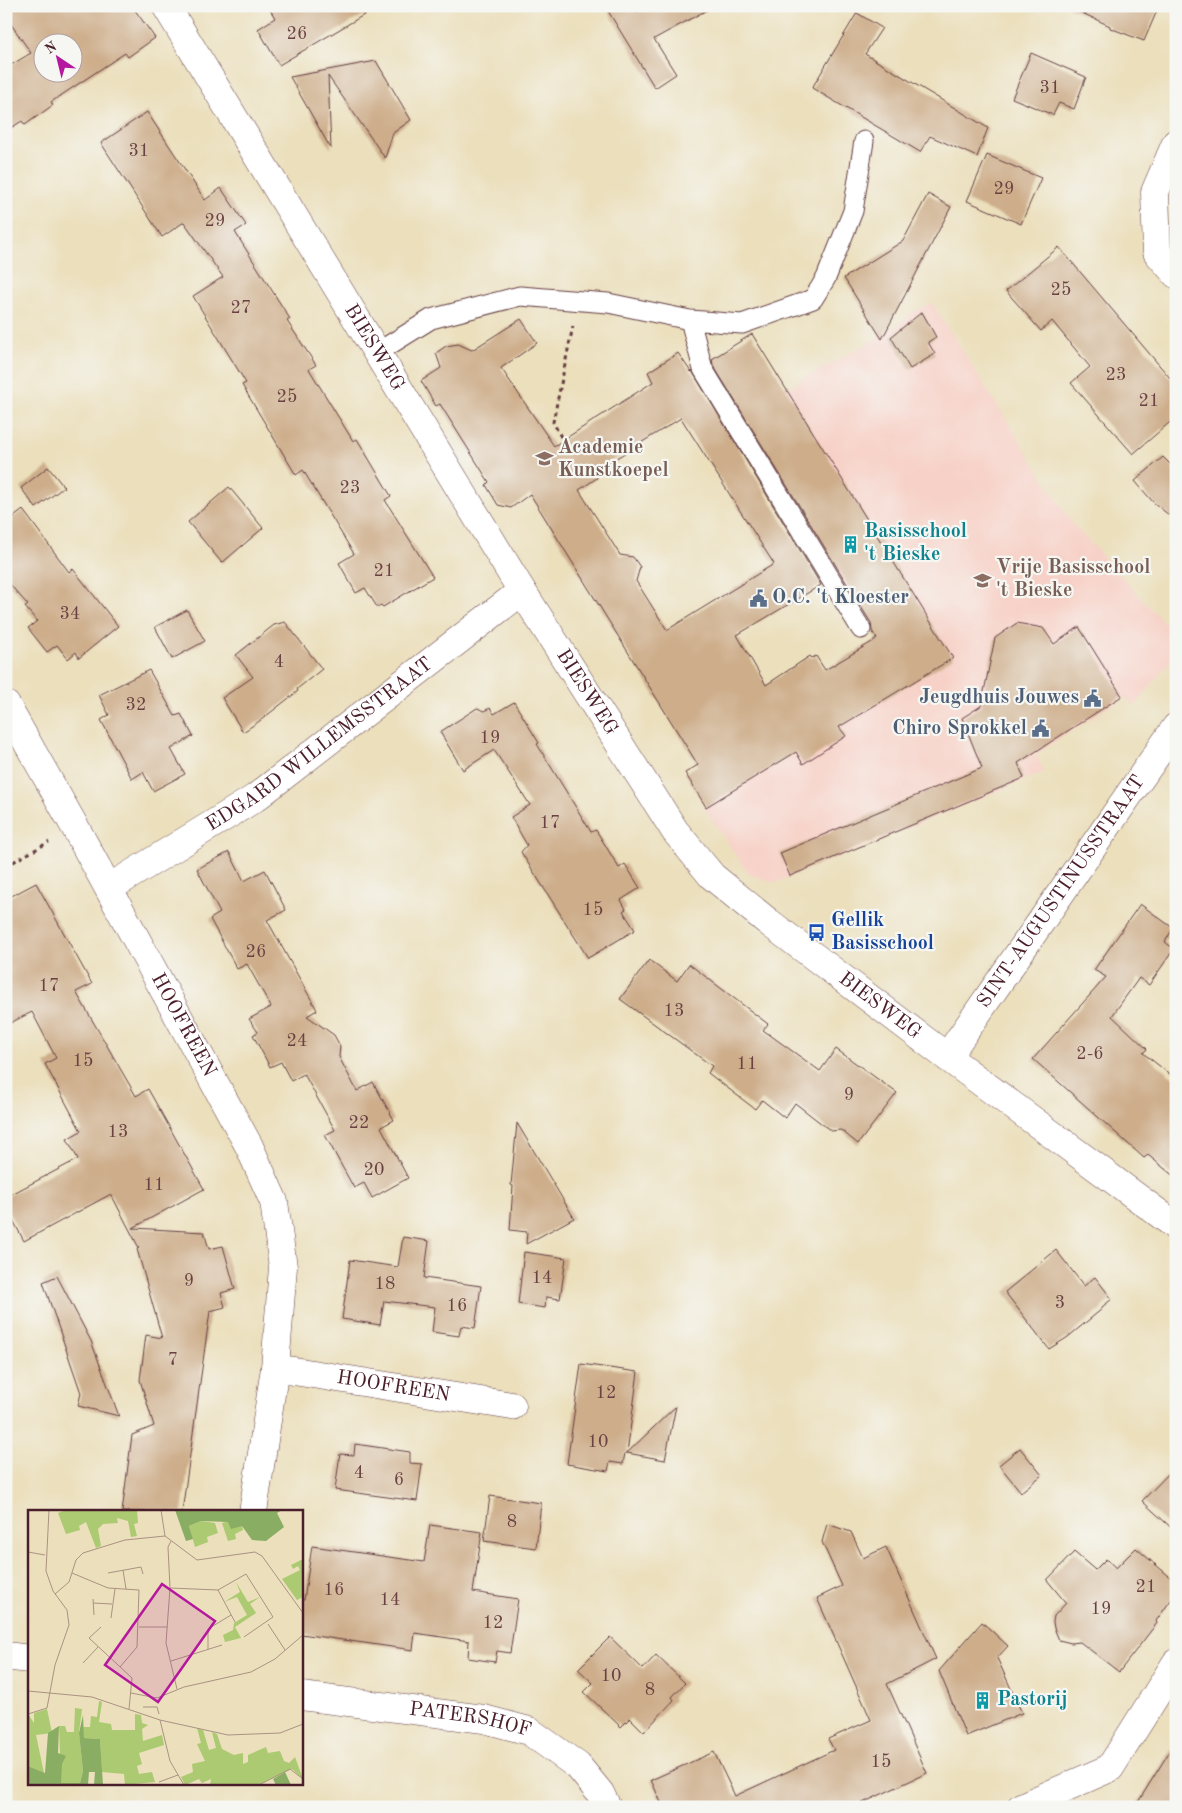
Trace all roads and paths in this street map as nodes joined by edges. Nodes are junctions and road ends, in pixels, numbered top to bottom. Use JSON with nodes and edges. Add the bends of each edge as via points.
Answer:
{"nodes":[{"id":1,"x":166,"y":6,"type":"edge"},
{"id":2,"x":864,"y":141,"type":"dead end"},
{"id":3,"x":1176,"y":143,"type":"edge"},
{"id":4,"x":1176,"y":274,"type":"edge"},
{"id":5,"x":578,"y":301,"type":"junction"},
{"id":6,"x":690,"y":320,"type":"junction"},
{"id":7,"x":378,"y":352,"type":"junction"},
{"id":8,"x":561,"y":438,"type":"dead end"},
{"id":9,"x":522,"y":590,"type":"junction"},
{"id":10,"x":861,"y":629,"type":"dead end"},
{"id":11,"x":6,"y":705,"type":"edge"},
{"id":12,"x":1176,"y":726,"type":"edge"},
{"id":13,"x":76,"y":827,"type":"junction"},
{"id":14,"x":6,"y":866,"type":"edge"},
{"id":15,"x":109,"y":888,"type":"junction"},
{"id":16,"x":947,"y":1057,"type":"junction"},
{"id":17,"x":1176,"y":1226,"type":"edge"},
{"id":18,"x":275,"y":1368,"type":"junction"},
{"id":19,"x":512,"y":1406,"type":"dead end"},
{"id":20,"x":253,"y":1510,"type":"edge"},
{"id":21,"x":6,"y":1656,"type":"edge"},
{"id":22,"x":28,"y":1660,"type":"edge"},
{"id":23,"x":1176,"y":1663,"type":"edge"},
{"id":24,"x":302,"y":1696,"type":"edge"},
{"id":25,"x":607,"y":1807,"type":"edge"},
{"id":26,"x":1021,"y":1807,"type":"edge"}],
"edges":[{"from":1,"to":7,"type":"street","name":"BIESWEG"},
{"from":2,"to":6,"type":"lane","via":[[853,212],[826,278],[813,299],[742,324]]},
{"from":3,"to":4,"type":"street","via":[[1156,192],[1157,252]]},
{"from":5,"to":6,"type":"lane","via":[[608,303]]},
{"from":5,"to":7,"type":"lane","via":[[520,296],[432,319]]},
{"from":5,"to":8,"type":"path","via":[[553,422]]},
{"from":6,"to":10,"type":"lane","via":[[703,369]]},
{"from":7,"to":9,"type":"street","name":"BIESWEG"},
{"from":9,"to":15,"type":"street","name":"EDGARD WILLEMSSTRAAT","via":[[255,798]]},
{"from":9,"to":16,"type":"street","name":"BIESWEG","via":[[675,831],[712,876]]},
{"from":11,"to":13,"type":"street","name":"HOOFREEN"},
{"from":12,"to":16,"type":"street","name":"SINT-AUGUSTINUSSTRAAT"},
{"from":13,"to":14,"type":"path"},
{"from":13,"to":15,"type":"street","name":"HOOFREEN"},
{"from":15,"to":18,"type":"street","name":"HOOFREEN","via":[[249,1146],[274,1202],[283,1266]]},
{"from":16,"to":17,"type":"street","name":"BIESWEG"},
{"from":18,"to":19,"type":"street","name":"HOOFREEN"},
{"from":18,"to":20,"type":"street","name":"HOOFREEN"},
{"from":21,"to":22,"type":"street"},
{"from":23,"to":26,"type":"street","via":[[1110,1768]]},
{"from":24,"to":25,"type":"street","name":"PATERSHOF","via":[[484,1719],[528,1731],[578,1766]]}]}
